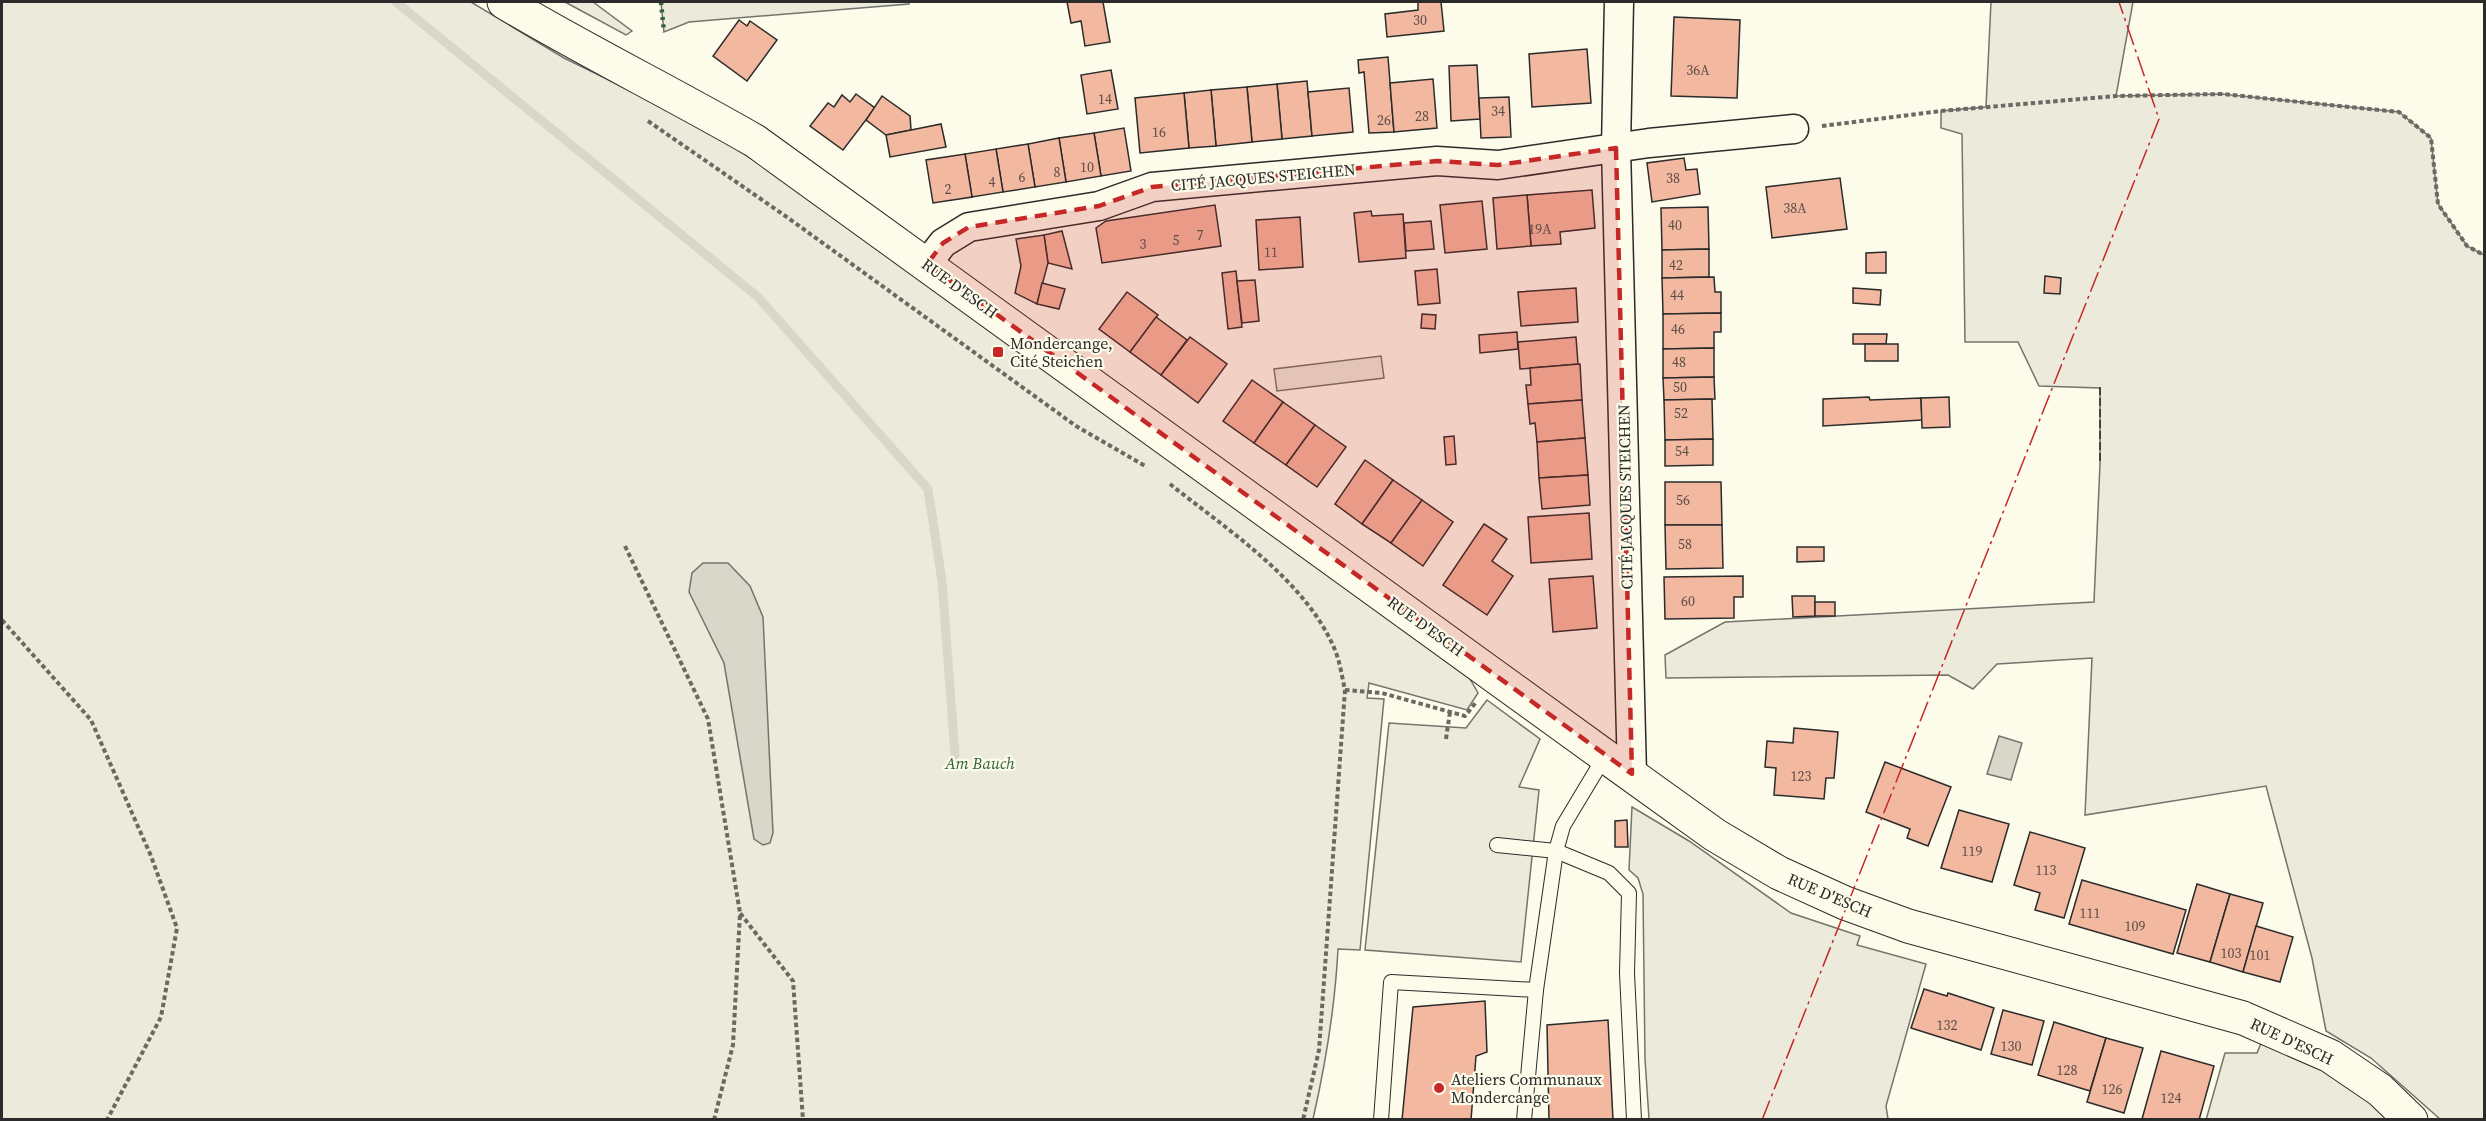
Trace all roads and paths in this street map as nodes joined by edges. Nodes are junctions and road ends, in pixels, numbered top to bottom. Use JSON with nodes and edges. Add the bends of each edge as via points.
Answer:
{"nodes":[{"id":1,"x":504,"y":2,"type":"edge"},
{"id":2,"x":1619,"y":2,"type":"edge"},
{"id":3,"x":646,"y":120,"type":"dead end"},
{"id":4,"x":1794,"y":129,"type":"joint"},
{"id":5,"x":1616,"y":148,"type":"junction"},
{"id":6,"x":2484,"y":255,"type":"edge"},
{"id":7,"x":927,"y":264,"type":"junction"},
{"id":8,"x":1155,"y":472,"type":"dead end"},
{"id":9,"x":1163,"y":479,"type":"dead end"},
{"id":10,"x":625,"y":546,"type":"dead end"},
{"id":11,"x":2,"y":620,"type":"edge"},
{"id":12,"x":1496,"y":676,"type":"junction"},
{"id":13,"x":1345,"y":690,"type":"junction"},
{"id":14,"x":1450,"y":712,"type":"junction"},
{"id":15,"x":1446,"y":739,"type":"dead end"},
{"id":16,"x":1605,"y":756,"type":"junction"},
{"id":17,"x":1632,"y":774,"type":"junction"},
{"id":18,"x":1497,"y":845,"type":"dead end"},
{"id":19,"x":1556,"y":851,"type":"junction"},
{"id":20,"x":740,"y":913,"type":"junction"},
{"id":21,"x":1536,"y":990,"type":"junction"},
{"id":22,"x":107,"y":1119,"type":"edge"},
{"id":23,"x":714,"y":1119,"type":"edge"},
{"id":24,"x":803,"y":1119,"type":"edge"},
{"id":25,"x":1303,"y":1119,"type":"edge"},
{"id":26,"x":1381,"y":1119,"type":"edge"},
{"id":27,"x":1524,"y":1119,"type":"edge"},
{"id":28,"x":1634,"y":1119,"type":"edge"},
{"id":29,"x":2411,"y":1119,"type":"edge"}],
"edges":[{"from":1,"to":7,"type":"main road","name":"RUE D'ESCH","via":[[755,141]]},
{"from":2,"to":5,"type":"street","name":"CITÉ JACQUES STEICHEN"},
{"from":3,"to":8,"type":"path","via":[[1076,426]]},
{"from":4,"to":5,"type":"street","name":"CITÉ JACQUES STEICHEN"},
{"from":4,"to":6,"type":"path","via":[[2116,96],[2222,94],[2399,112],[2431,138],[2438,204],[2467,246]]},
{"from":5,"to":7,"type":"street","name":"CITÉ JACQUES STEICHEN","via":[[1498,165],[1437,160],[1152,187],[1099,206],[969,227],[943,243]]},
{"from":5,"to":17,"type":"street","name":"CITÉ JACQUES STEICHEN"},
{"from":7,"to":12,"type":"main road","name":"RUE D'ESCH"},
{"from":9,"to":13,"type":"path","via":[[1270,564],[1311,608],[1335,650]]},
{"from":10,"to":20,"type":"path","via":[[708,719]]},
{"from":11,"to":22,"type":"path","via":[[91,720],[152,856],[177,928],[161,1017]]},
{"from":12,"to":14,"type":"path","via":[[1465,716]]},
{"from":12,"to":16,"type":"main road","name":"RUE D'ESCH"},
{"from":13,"to":14,"type":"path","via":[[1382,693]]},
{"from":13,"to":25,"type":"path","via":[[1318,1050]]},
{"from":14,"to":15,"type":"path"},
{"from":16,"to":17,"type":"main road","name":"RUE D'ESCH"},
{"from":16,"to":19,"type":"lane","via":[[1563,826]]},
{"from":17,"to":29,"type":"main road","name":"RUE D'ESCH","via":[[1716,835],[1779,873],[1845,903],[1908,926],[2242,1018],[2330,1056],[2380,1090]]},
{"from":18,"to":19,"type":"lane"},
{"from":19,"to":21,"type":"lane"},
{"from":19,"to":28,"type":"lane","via":[[1609,873],[1629,892],[1627,972]]},
{"from":20,"to":23,"type":"path","via":[[733,1045]]},
{"from":20,"to":24,"type":"path","via":[[792,981]]},
{"from":21,"to":26,"type":"lane","via":[[1391,982]]},
{"from":21,"to":27,"type":"lane"}]}
